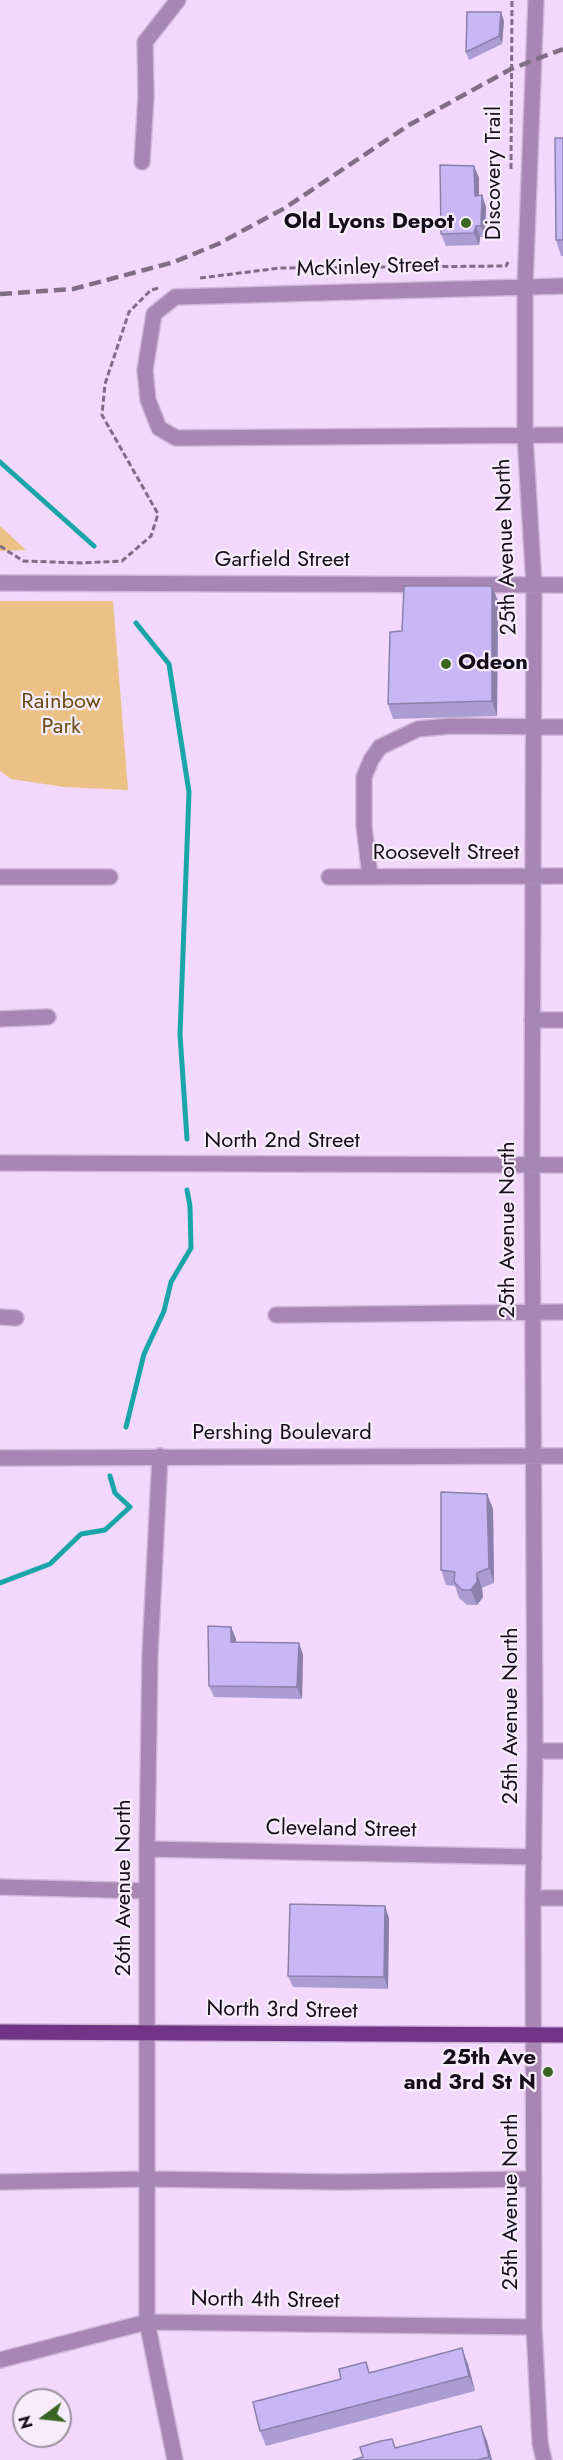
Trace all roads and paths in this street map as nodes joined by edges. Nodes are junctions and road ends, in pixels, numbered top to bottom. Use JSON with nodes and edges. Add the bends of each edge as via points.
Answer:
{"nodes":[{"id":1,"x":178,"y":0,"type":"edge"},
{"id":2,"x":512,"y":0,"type":"edge"},
{"id":3,"x":536,"y":0,"type":"edge"},
{"id":4,"x":142,"y":162,"type":"dead end"},
{"id":5,"x":512,"y":179,"type":"dead end"},
{"id":6,"x":511,"y":258,"type":"dead end"},
{"id":7,"x":199,"y":278,"type":"dead end"},
{"id":8,"x":525,"y":286,"type":"junction"},
{"id":9,"x":563,"y":286,"type":"edge"},
{"id":10,"x":171,"y":291,"type":"junction"},
{"id":11,"x":525,"y":435,"type":"junction"},
{"id":12,"x":563,"y":435,"type":"edge"},
{"id":13,"x":0,"y":546,"type":"edge"},
{"id":14,"x":0,"y":583,"type":"edge"},
{"id":15,"x":563,"y":585,"type":"edge"},
{"id":16,"x":534,"y":586,"type":"junction"},
{"id":17,"x":534,"y":727,"type":"junction"},
{"id":18,"x":563,"y":727,"type":"edge"},
{"id":19,"x":370,"y":876,"type":"junction"},
{"id":20,"x":533,"y":876,"type":"junction"},
{"id":21,"x":563,"y":876,"type":"edge"},
{"id":22,"x":0,"y":877,"type":"edge"},
{"id":23,"x":110,"y":877,"type":"dead end"},
{"id":24,"x":329,"y":877,"type":"dead end"},
{"id":25,"x":48,"y":1017,"type":"dead end"},
{"id":26,"x":0,"y":1018,"type":"edge"},
{"id":27,"x":532,"y":1020,"type":"junction"},
{"id":28,"x":563,"y":1020,"type":"edge"},
{"id":29,"x":0,"y":1163,"type":"edge"},
{"id":30,"x":532,"y":1165,"type":"junction"},
{"id":31,"x":563,"y":1165,"type":"edge"},
{"id":32,"x":532,"y":1312,"type":"junction"},
{"id":33,"x":563,"y":1312,"type":"edge"},
{"id":34,"x":276,"y":1315,"type":"dead end"},
{"id":35,"x":0,"y":1317,"type":"edge"},
{"id":36,"x":16,"y":1318,"type":"dead end"},
{"id":37,"x":160,"y":1456,"type":"junction"},
{"id":38,"x":533,"y":1456,"type":"junction"},
{"id":39,"x":563,"y":1456,"type":"edge"},
{"id":40,"x":0,"y":1458,"type":"edge"},
{"id":41,"x":535,"y":1751,"type":"junction"},
{"id":42,"x":563,"y":1751,"type":"edge"},
{"id":43,"x":147,"y":1849,"type":"junction"},
{"id":44,"x":534,"y":1857,"type":"junction"},
{"id":45,"x":0,"y":1887,"type":"edge"},
{"id":46,"x":147,"y":1891,"type":"junction"},
{"id":47,"x":533,"y":1898,"type":"junction"},
{"id":48,"x":563,"y":1898,"type":"edge"},
{"id":49,"x":0,"y":2032,"type":"edge"},
{"id":50,"x":147,"y":2032,"type":"junction"},
{"id":51,"x":535,"y":2035,"type":"junction"},
{"id":52,"x":563,"y":2035,"type":"edge"},
{"id":53,"x":147,"y":2179,"type":"junction"},
{"id":54,"x":534,"y":2179,"type":"junction"},
{"id":55,"x":0,"y":2182,"type":"edge"},
{"id":56,"x":147,"y":2322,"type":"junction"},
{"id":57,"x":534,"y":2327,"type":"junction"},
{"id":58,"x":0,"y":2360,"type":"edge"},
{"id":59,"x":175,"y":2460,"type":"edge"},
{"id":60,"x":544,"y":2460,"type":"edge"}],
"edges":[{"from":1,"to":4,"type":"street","via":[[145,42],[147,96]]},
{"from":2,"to":5,"type":"path","name":"Discovery Trail"},
{"from":3,"to":8,"type":"street","name":"25th Avenue North"},
{"from":6,"to":7,"type":"path","name":"Discovery Trail","via":[[506,266],[280,268]]},
{"from":8,"to":9,"type":"street","name":"McKinley Street"},
{"from":8,"to":10,"type":"street","name":"McKinley Street"},
{"from":8,"to":11,"type":"street","name":"25th Avenue North"},
{"from":10,"to":11,"type":"street","via":[[154,314],[145,370],[148,400],[159,428],[176,438]]},
{"from":10,"to":13,"type":"path","via":[[151,290],[129,312],[105,384],[102,415],[158,514],[151,536],[122,561],[22,561]]},
{"from":11,"to":12,"type":"street"},
{"from":11,"to":16,"type":"street","name":"25th Avenue North"},
{"from":14,"to":16,"type":"street","name":"Garfield Street"},
{"from":15,"to":16,"type":"street","name":"Garfield Street"},
{"from":16,"to":17,"type":"street","name":"25th Avenue North"},
{"from":17,"to":18,"type":"street"},
{"from":17,"to":19,"type":"street","via":[[418,729],[380,747],[364,777]]},
{"from":17,"to":20,"type":"street","name":"25th Avenue North"},
{"from":19,"to":20,"type":"street","name":"Roosevelt Street"},
{"from":19,"to":24,"type":"street","name":"Roosevelt Street"},
{"from":20,"to":21,"type":"street","name":"Roosevelt Street"},
{"from":20,"to":27,"type":"street","name":"25th Avenue North"},
{"from":22,"to":23,"type":"street"},
{"from":25,"to":26,"type":"street"},
{"from":27,"to":28,"type":"street"},
{"from":27,"to":30,"type":"street","name":"25th Avenue North"},
{"from":29,"to":30,"type":"street","name":"North 2nd Street"},
{"from":30,"to":31,"type":"street","name":"North 2nd Street"},
{"from":30,"to":32,"type":"street","name":"25th Avenue North"},
{"from":32,"to":33,"type":"street"},
{"from":32,"to":34,"type":"street"},
{"from":32,"to":38,"type":"street","name":"25th Avenue North"},
{"from":35,"to":36,"type":"street"},
{"from":37,"to":38,"type":"street","name":"Pershing Boulevard"},
{"from":37,"to":40,"type":"street","name":"Pershing Boulevard"},
{"from":37,"to":43,"type":"street","name":"26th Avenue North","via":[[150,1654]]},
{"from":38,"to":39,"type":"street","name":"Pershing Boulevard"},
{"from":38,"to":41,"type":"street","name":"25th Avenue North"},
{"from":41,"to":42,"type":"street"},
{"from":41,"to":44,"type":"street","name":"25th Avenue North"},
{"from":43,"to":44,"type":"street","name":"Cleveland Street"},
{"from":43,"to":46,"type":"street","name":"26th Avenue North"},
{"from":44,"to":47,"type":"street","name":"25th Avenue North"},
{"from":45,"to":46,"type":"street"},
{"from":46,"to":50,"type":"street","name":"26th Avenue North"},
{"from":47,"to":48,"type":"street"},
{"from":47,"to":51,"type":"street","name":"25th Avenue North"},
{"from":49,"to":50,"type":"main road","name":"North 3rd Street"},
{"from":50,"to":51,"type":"main road","name":"North 3rd Street"},
{"from":50,"to":53,"type":"street","name":"26th Avenue North"},
{"from":51,"to":52,"type":"main road","name":"North 3rd Street"},
{"from":51,"to":54,"type":"street","name":"25th Avenue North"},
{"from":53,"to":54,"type":"street"},
{"from":53,"to":55,"type":"street"},
{"from":53,"to":56,"type":"street","name":"26th Avenue North"},
{"from":54,"to":57,"type":"street","name":"25th Avenue North"},
{"from":56,"to":57,"type":"street","name":"North 4th Street"},
{"from":56,"to":58,"type":"street","name":"North 4th Street"},
{"from":56,"to":59,"type":"street","name":"26th Avenue North"},
{"from":57,"to":60,"type":"street","name":"25th Avenue North"}]}
